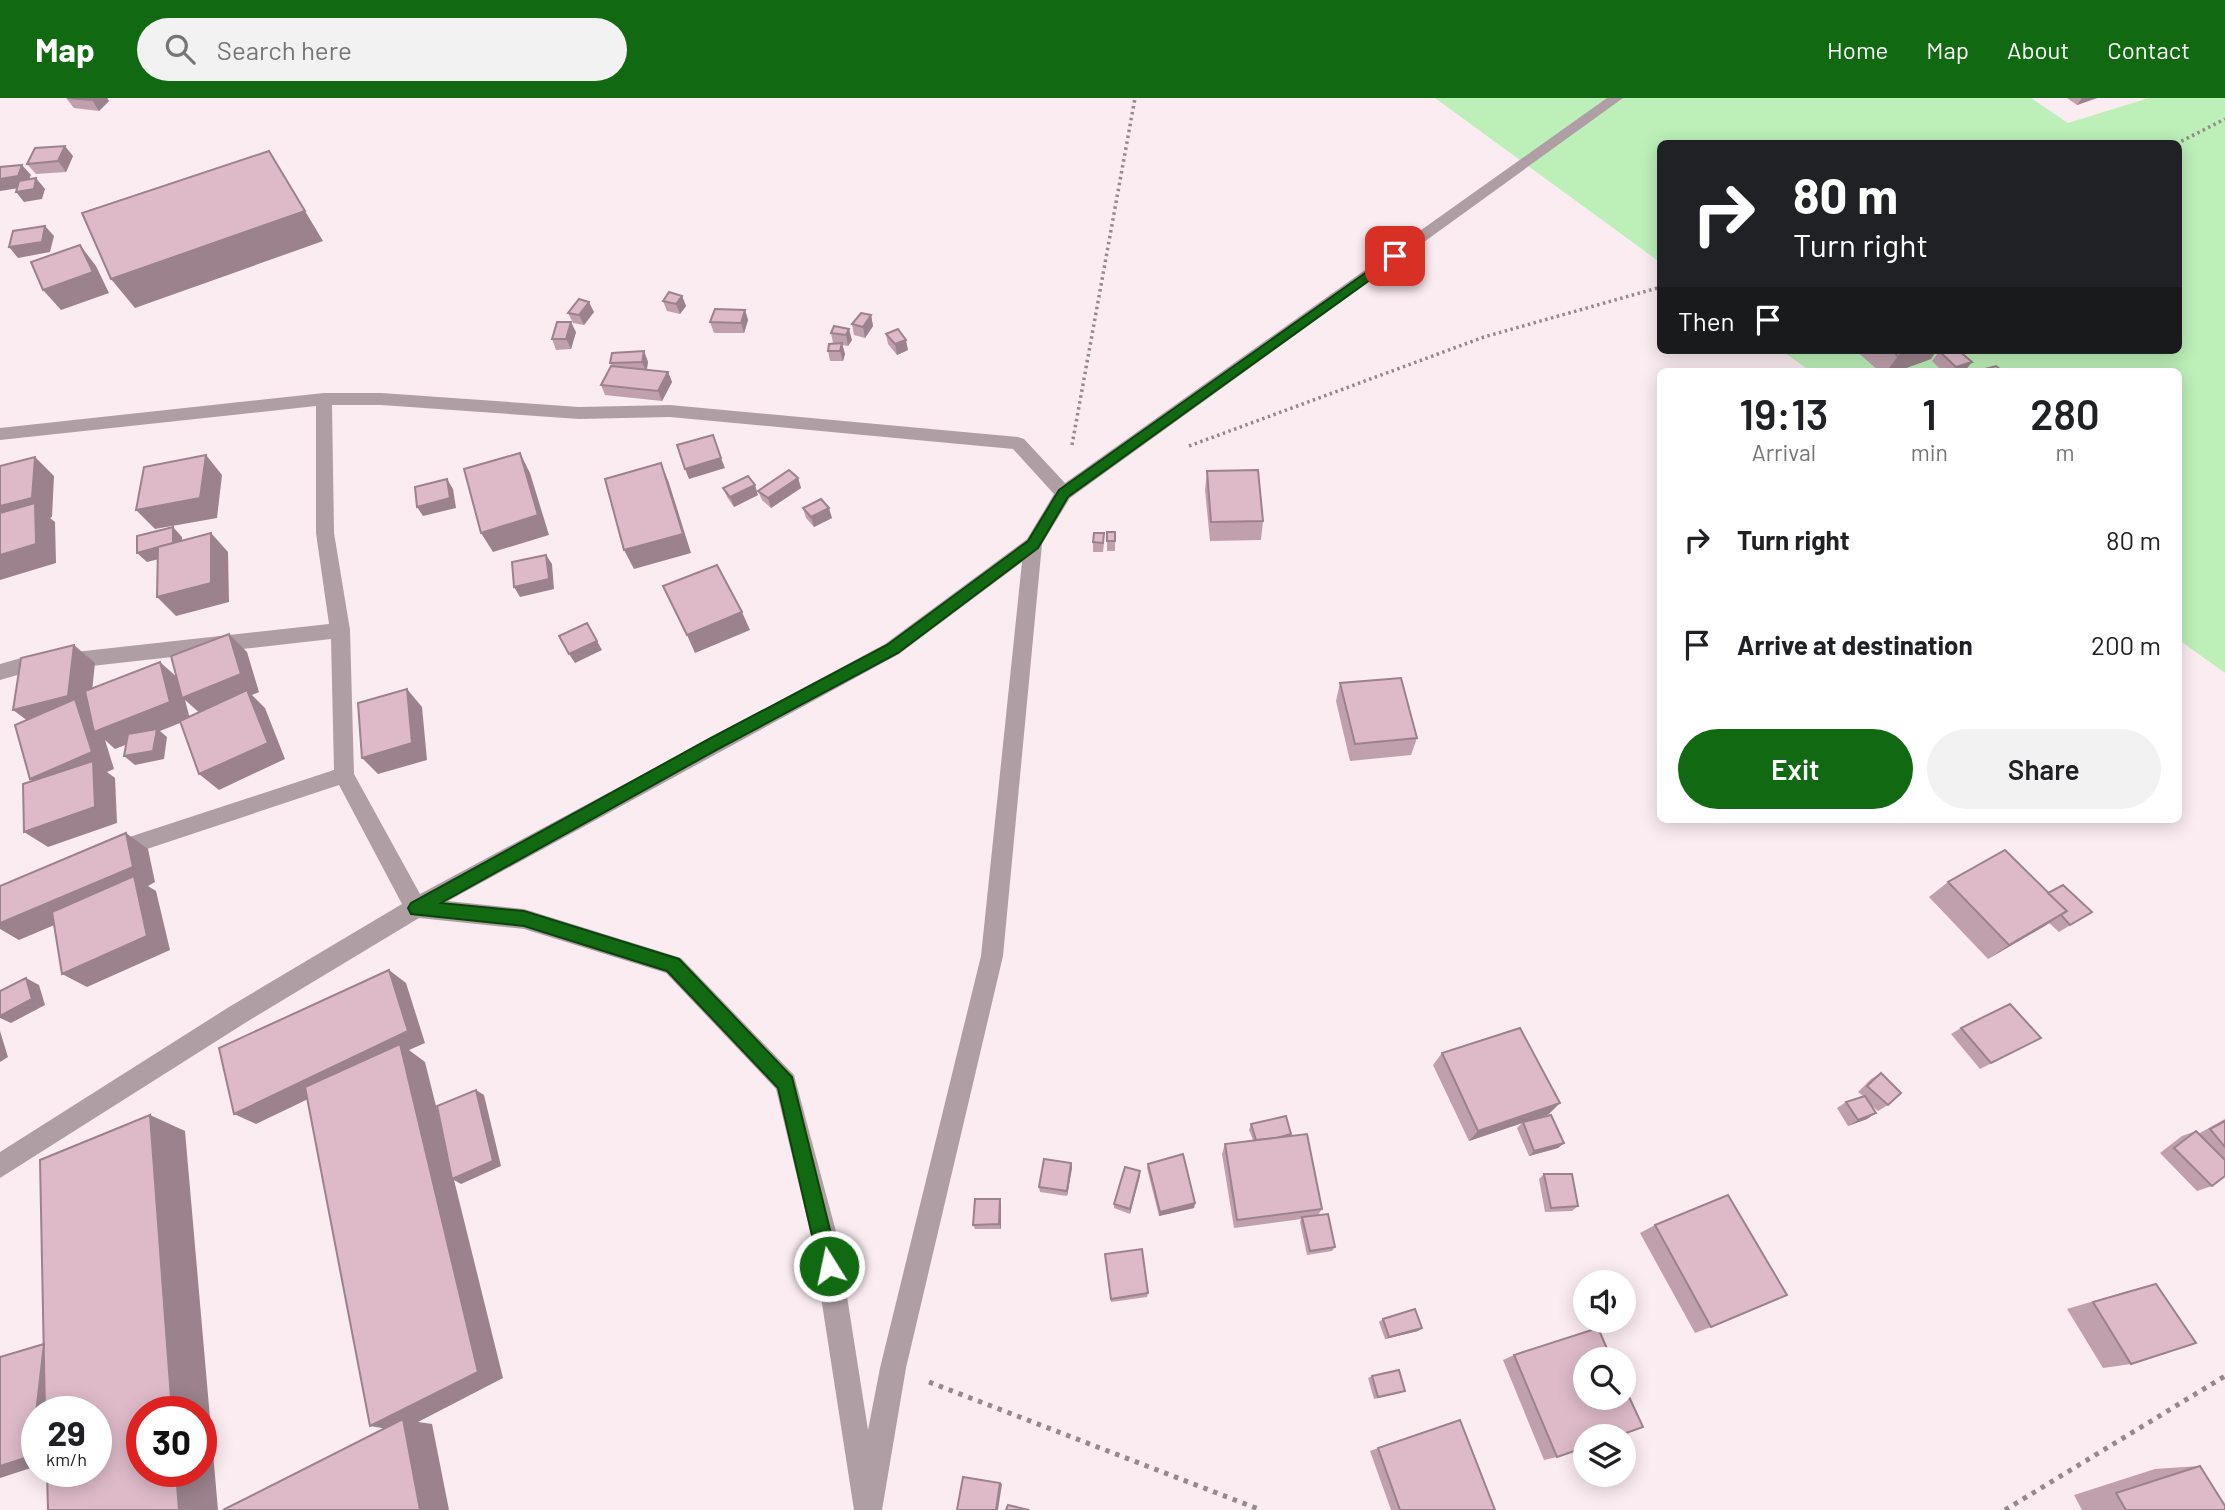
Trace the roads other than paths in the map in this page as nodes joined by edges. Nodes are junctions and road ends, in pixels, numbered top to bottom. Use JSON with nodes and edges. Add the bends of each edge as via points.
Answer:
{"nodes":[{"id":1,"x":1616,"y":98,"type":"edge"},
{"id":2,"x":324,"y":399,"type":"junction"},
{"id":3,"x":0,"y":434,"type":"edge"},
{"id":4,"x":1063,"y":493,"type":"junction"},
{"id":5,"x":1033,"y":544,"type":"junction"},
{"id":6,"x":340,"y":630,"type":"junction"},
{"id":7,"x":0,"y":671,"type":"edge"},
{"id":8,"x":345,"y":775,"type":"junction"},
{"id":9,"x":89,"y":859,"type":"edge"},
{"id":10,"x":416,"y":908,"type":"junction"},
{"id":11,"x":0,"y":1166,"type":"edge"},
{"id":12,"x":868,"y":1510,"type":"edge"}],
"edges":[{"from":1,"to":4,"type":"street"},
{"from":2,"to":3,"type":"street"},
{"from":2,"to":4,"type":"street","via":[[579,413],[670,411],[1018,443]]},
{"from":2,"to":6,"type":"street","via":[[326,533]]},
{"from":4,"to":5,"type":"street"},
{"from":5,"to":10,"type":"street","via":[[892,649]]},
{"from":5,"to":12,"type":"street","via":[[992,956],[893,1368]]},
{"from":6,"to":7,"type":"street"},
{"from":6,"to":8,"type":"street"},
{"from":8,"to":9,"type":"street"},
{"from":8,"to":10,"type":"street"},
{"from":10,"to":11,"type":"street"},
{"from":10,"to":12,"type":"street","via":[[524,919],[673,965],[786,1083],[825,1239]]}]}
